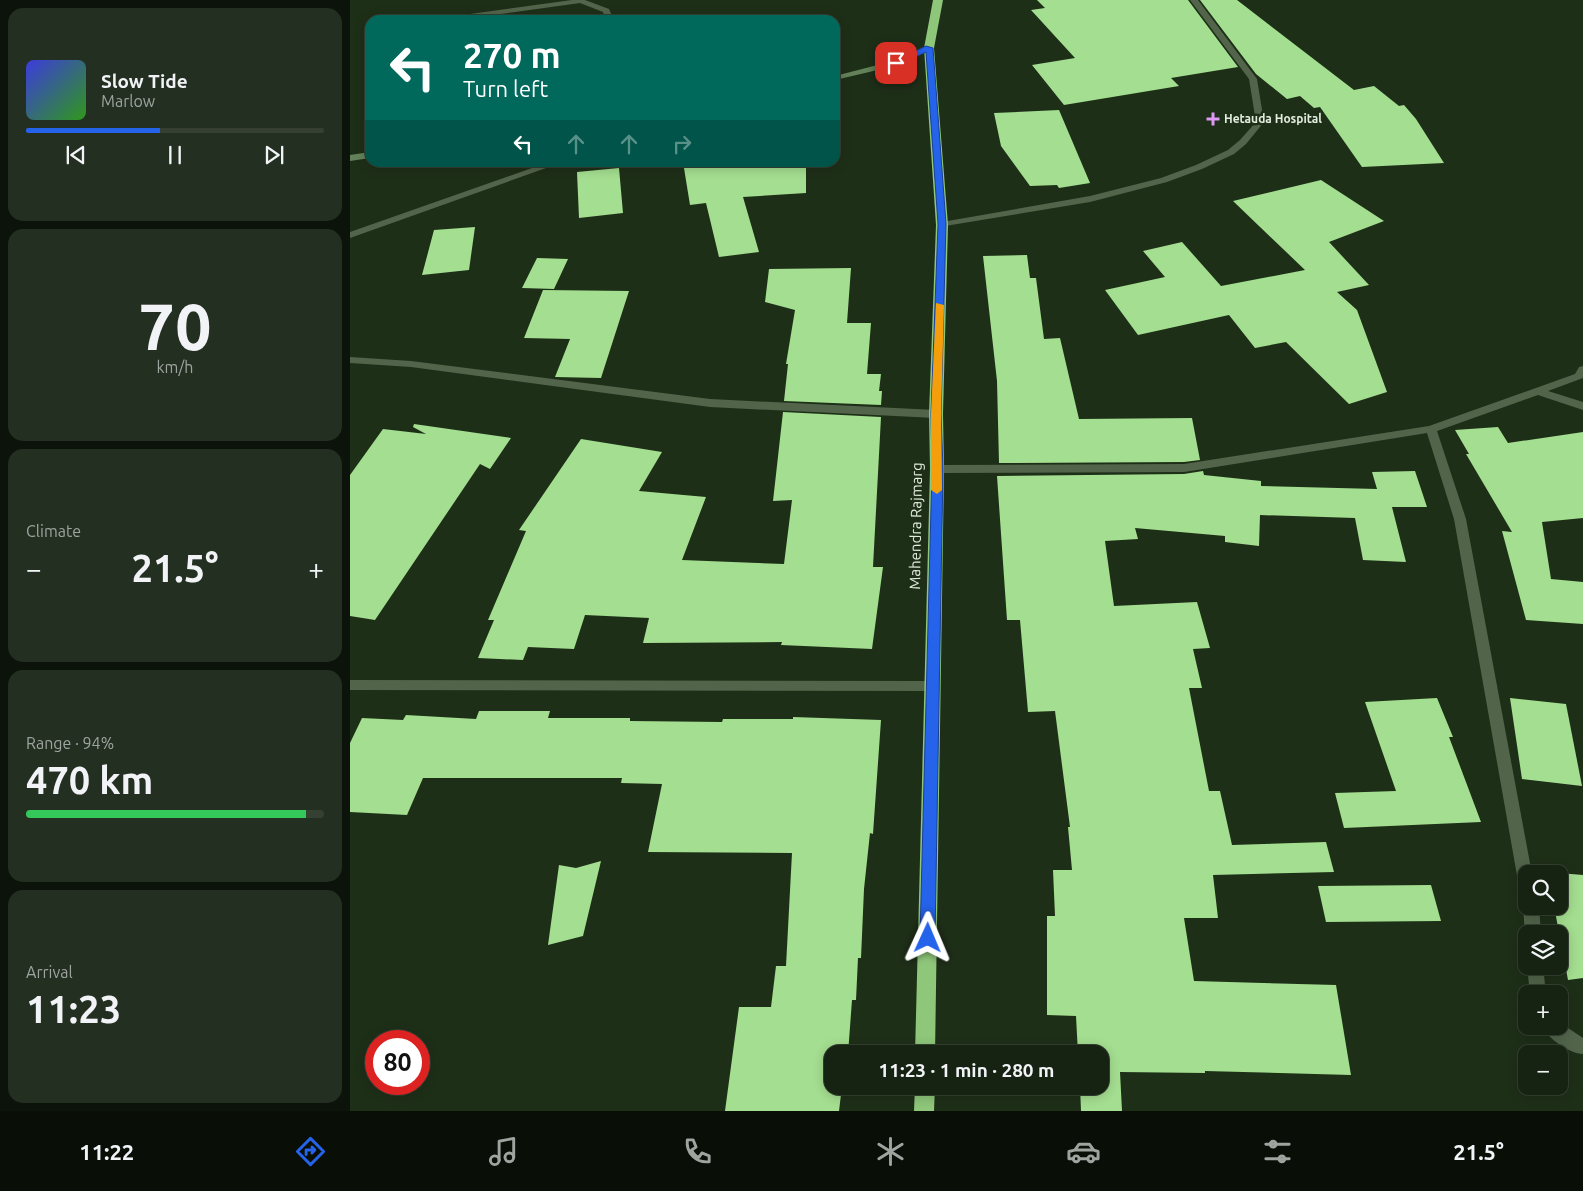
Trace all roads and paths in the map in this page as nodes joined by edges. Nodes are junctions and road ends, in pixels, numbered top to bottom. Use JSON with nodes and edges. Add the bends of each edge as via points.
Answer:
{"nodes":[{"id":1,"x":1194,"y":0,"type":"edge"},
{"id":2,"x":940,"y":1,"type":"edge"},
{"id":3,"x":478,"y":15,"type":"edge"},
{"id":4,"x":608,"y":15,"type":"edge"},
{"id":5,"x":929,"y":48,"type":"junction"},
{"id":6,"x":840,"y":77,"type":"edge"},
{"id":7,"x":365,"y":156,"type":"edge"},
{"id":8,"x":350,"y":158,"type":"edge"},
{"id":9,"x":545,"y":167,"type":"edge"},
{"id":10,"x":942,"y":224,"type":"junction"},
{"id":11,"x":350,"y":235,"type":"edge"},
{"id":12,"x":350,"y":360,"type":"edge"},
{"id":13,"x":1583,"y":369,"type":"edge"},
{"id":14,"x":1538,"y":391,"type":"junction"},
{"id":15,"x":1583,"y":406,"type":"edge"},
{"id":16,"x":936,"y":414,"type":"junction"},
{"id":17,"x":1431,"y":429,"type":"junction"},
{"id":18,"x":937,"y":469,"type":"junction"},
{"id":19,"x":350,"y":685,"type":"edge"},
{"id":20,"x":933,"y":686,"type":"junction"},
{"id":21,"x":1523,"y":865,"type":"edge"},
{"id":22,"x":1563,"y":1035,"type":"edge"},
{"id":23,"x":925,"y":1045,"type":"edge"},
{"id":24,"x":1583,"y":1046,"type":"edge"},
{"id":25,"x":925,"y":1095,"type":"edge"},
{"id":26,"x":924,"y":1111,"type":"edge"}],
"edges":[{"from":1,"to":10,"type":"street","via":[[1253,78],[1260,122],[1233,151],[1172,176],[1084,200]]},
{"from":2,"to":5,"type":"highway","name":"Mahendra Rajmarg"},
{"from":3,"to":4,"type":"street","via":[[581,1]]},
{"from":5,"to":6,"type":"street","via":[[896,63]]},
{"from":5,"to":10,"type":"highway","name":"Mahendra Rajmarg"},
{"from":7,"to":8,"type":"street"},
{"from":9,"to":11,"type":"street"},
{"from":10,"to":16,"type":"highway","name":"Mahendra Rajmarg"},
{"from":12,"to":16,"type":"street","via":[[411,364],[710,403]]},
{"from":13,"to":14,"type":"street","via":[[1580,376]]},
{"from":14,"to":15,"type":"street"},
{"from":14,"to":17,"type":"street"},
{"from":16,"to":18,"type":"highway","name":"Mahendra Rajmarg"},
{"from":17,"to":18,"type":"street","via":[[1184,468]]},
{"from":17,"to":21,"type":"street","via":[[1460,519]]},
{"from":18,"to":20,"type":"highway","name":"Mahendra Rajmarg"},
{"from":19,"to":20,"type":"street"},
{"from":20,"to":23,"type":"highway","name":"Mahendra Rajmarg"},
{"from":22,"to":24,"type":"street"},
{"from":25,"to":26,"type":"highway"}]}
